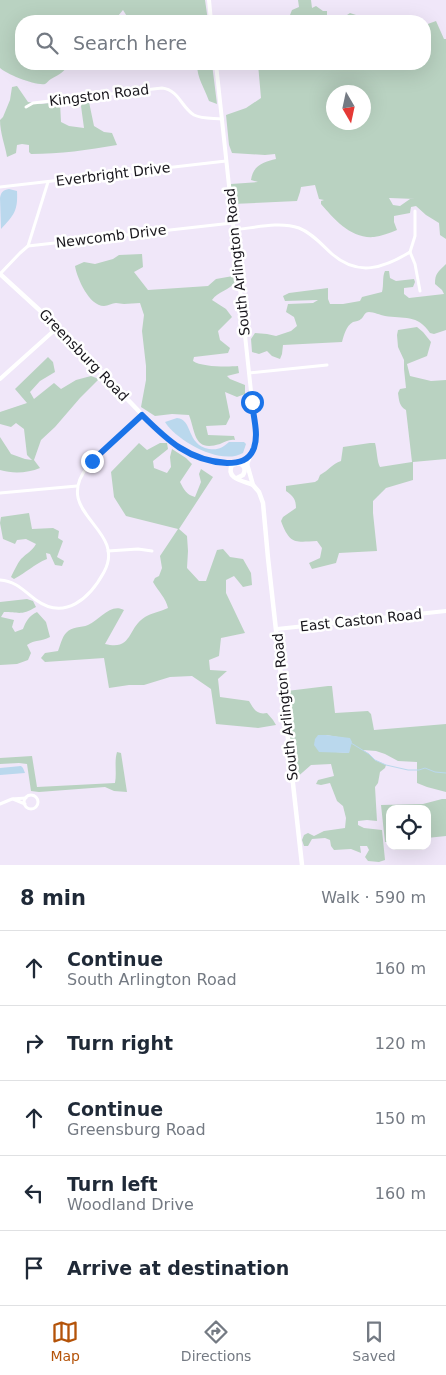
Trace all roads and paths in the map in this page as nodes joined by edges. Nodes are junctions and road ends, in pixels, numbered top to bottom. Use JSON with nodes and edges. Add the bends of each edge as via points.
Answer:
{"nodes":[{"id":1,"x":209,"y":0,"type":"edge"},
{"id":2,"x":210,"y":15,"type":"edge"},
{"id":3,"x":217,"y":70,"type":"edge"},
{"id":4,"x":26,"y":107,"type":"dead end"},
{"id":5,"x":222,"y":119,"type":"junction"},
{"id":6,"x":226,"y":161,"type":"junction"},
{"id":7,"x":48,"y":182,"type":"junction"},
{"id":8,"x":0,"y":187,"type":"edge"},
{"id":9,"x":415,"y":211,"type":"dead end"},
{"id":10,"x":232,"y":223,"type":"junction"},
{"id":11,"x":233,"y":230,"type":"junction"},
{"id":12,"x":28,"y":246,"type":"junction"},
{"id":13,"x":410,"y":252,"type":"junction"},
{"id":14,"x":0,"y":274,"type":"edge"},
{"id":15,"x":420,"y":290,"type":"dead end"},
{"id":16,"x":58,"y":328,"type":"junction"},
{"id":17,"x":327,"y":365,"type":"dead end"},
{"id":18,"x":249,"y":373,"type":"junction"},
{"id":19,"x":0,"y":380,"type":"edge"},
{"id":20,"x":142,"y":415,"type":"junction"},
{"id":21,"x":248,"y":458,"type":"junction"},
{"id":22,"x":222,"y":463,"type":"junction"},
{"id":23,"x":237,"y":463,"type":"junction"},
{"id":24,"x":247,"y":464,"type":"junction"},
{"id":25,"x":230,"y":471,"type":"junction"},
{"id":26,"x":245,"y":471,"type":"junction"},
{"id":27,"x":237,"y":478,"type":"junction"},
{"id":28,"x":251,"y":484,"type":"junction"},
{"id":29,"x":77,"y":486,"type":"junction"},
{"id":30,"x":0,"y":493,"type":"edge"},
{"id":31,"x":108,"y":550,"type":"junction"},
{"id":32,"x":152,"y":551,"type":"dead end"},
{"id":33,"x":0,"y":580,"type":"edge"},
{"id":34,"x":446,"y":611,"type":"edge"},
{"id":35,"x":277,"y":629,"type":"junction"},
{"id":36,"x":26,"y":798,"type":"junction"},
{"id":37,"x":12,"y":799,"type":"junction"},
{"id":38,"x":0,"y":804,"type":"edge"},
{"id":39,"x":25,"y":804,"type":"junction"},
{"id":40,"x":302,"y":865,"type":"edge"}],
"edges":[{"from":1,"to":2,"type":"street"},
{"from":3,"to":5,"type":"street","name":"South Arlington Road"},
{"from":4,"to":5,"type":"street","name":"Kingston Road","via":[[33,103],[162,88],[174,93],[194,114]]},
{"from":5,"to":6,"type":"street","name":"South Arlington Road"},
{"from":6,"to":7,"type":"street","name":"Everbright Drive"},
{"from":6,"to":10,"type":"street","name":"South Arlington Road"},
{"from":7,"to":8,"type":"street","name":"Everbright Drive"},
{"from":7,"to":12,"type":"street"},
{"from":9,"to":13,"type":"street","via":[[416,236]]},
{"from":10,"to":11,"type":"street","name":"South Arlington Road"},
{"from":10,"to":12,"type":"street","name":"Newcomb Drive"},
{"from":11,"to":13,"type":"street","via":[[280,225],[299,228],[339,259],[362,268],[383,266]]},
{"from":11,"to":18,"type":"street","name":"South Arlington Road"},
{"from":12,"to":14,"type":"street"},
{"from":13,"to":15,"type":"street"},
{"from":14,"to":16,"type":"main road","name":"Greensburg Road"},
{"from":16,"to":19,"type":"street"},
{"from":16,"to":20,"type":"main road","name":"Greensburg Road"},
{"from":17,"to":18,"type":"street"},
{"from":18,"to":21,"type":"street","name":"South Arlington Road","via":[[256,438]]},
{"from":20,"to":22,"type":"main road","name":"Greensburg Road","via":[[191,456]]},
{"from":20,"to":29,"type":"street","via":[[88,466]]},
{"from":21,"to":23,"type":"street"},
{"from":21,"to":24,"type":"street","name":"South Arlington Road"},
{"from":22,"to":23,"type":"main road"},
{"from":22,"to":25,"type":"main road"},
{"from":23,"to":25,"type":"main road","via":[[230,467]]},
{"from":23,"to":26,"type":"main road"},
{"from":24,"to":26,"type":"street","name":"South Arlington Road"},
{"from":24,"to":28,"type":"main road"},
{"from":25,"to":27,"type":"main road"},
{"from":26,"to":27,"type":"main road","via":[[242,477]]},
{"from":26,"to":28,"type":"main road"},
{"from":27,"to":28,"type":"main road"},
{"from":28,"to":35,"type":"main road","name":"South Arlington Road","via":[[263,503]]},
{"from":29,"to":30,"type":"street"},
{"from":29,"to":31,"type":"street","via":[[81,508],[103,536]]},
{"from":31,"to":32,"type":"street"},
{"from":31,"to":33,"type":"street","via":[[105,570],[96,585],[77,604],[58,608],[48,606],[14,583]]},
{"from":34,"to":35,"type":"street","name":"East Caston Road"},
{"from":35,"to":40,"type":"main road","name":"South Arlington Road"},
{"from":36,"to":37,"type":"street"},
{"from":36,"to":39,"type":"street"},
{"from":36,"to":39,"type":"street","via":[[34,796],[38,804],[32,809]]},
{"from":37,"to":38,"type":"street"},
{"from":37,"to":39,"type":"street"}]}
